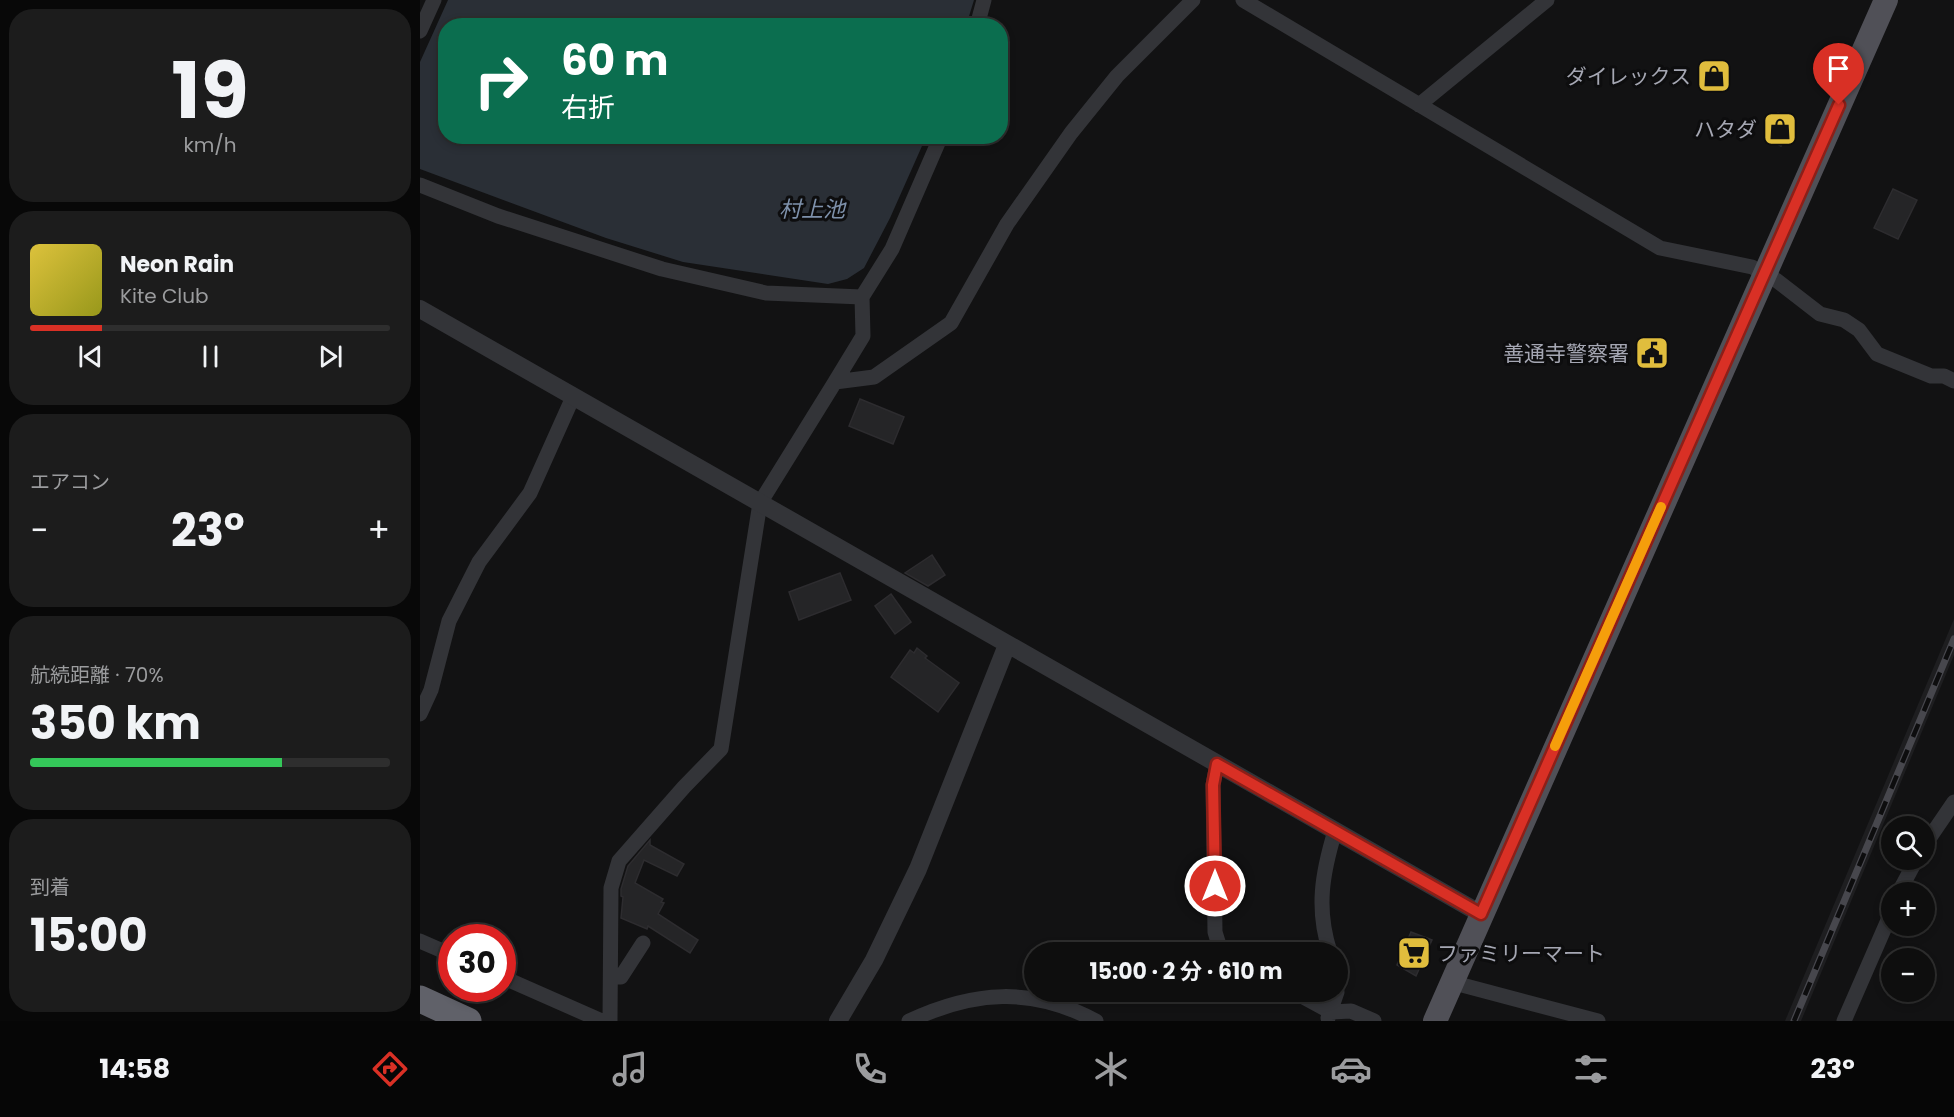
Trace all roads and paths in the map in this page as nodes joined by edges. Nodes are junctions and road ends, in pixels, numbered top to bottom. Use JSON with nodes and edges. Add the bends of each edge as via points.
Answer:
{"nodes":[{"id":1,"x":434,"y":0,"type":"edge"},
{"id":2,"x":984,"y":0,"type":"edge"},
{"id":3,"x":1193,"y":0,"type":"edge"},
{"id":4,"x":1243,"y":0,"type":"edge"},
{"id":5,"x":1547,"y":0,"type":"edge"},
{"id":6,"x":1886,"y":0,"type":"edge"},
{"id":7,"x":979,"y":18,"type":"edge"},
{"id":8,"x":420,"y":31,"type":"edge"},
{"id":9,"x":1419,"y":105,"type":"junction"},
{"id":10,"x":938,"y":144,"type":"edge"},
{"id":11,"x":420,"y":185,"type":"edge"},
{"id":12,"x":1764,"y":274,"type":"junction"},
{"id":13,"x":862,"y":297,"type":"junction"},
{"id":14,"x":420,"y":309,"type":"edge"},
{"id":15,"x":1954,"y":381,"type":"edge"},
{"id":16,"x":835,"y":382,"type":"junction"},
{"id":17,"x":573,"y":397,"type":"junction"},
{"id":18,"x":760,"y":503,"type":"junction"},
{"id":19,"x":1007,"y":645,"type":"junction"},
{"id":20,"x":420,"y":714,"type":"edge"},
{"id":21,"x":1217,"y":764,"type":"junction"},
{"id":22,"x":1954,"y":802,"type":"edge"},
{"id":23,"x":1935,"y":830,"type":"edge"},
{"id":24,"x":1335,"y":831,"type":"junction"},
{"id":25,"x":1481,"y":914,"type":"junction"},
{"id":26,"x":1881,"y":936,"type":"edge"},
{"id":27,"x":420,"y":941,"type":"edge"},
{"id":28,"x":1218,"y":942,"type":"edge"},
{"id":29,"x":1328,"y":942,"type":"edge"},
{"id":30,"x":643,"y":943,"type":"dead end"},
{"id":31,"x":438,"y":948,"type":"edge"},
{"id":32,"x":610,"y":977,"type":"junction"},
{"id":33,"x":1453,"y":980,"type":"junction"},
{"id":34,"x":516,"y":983,"type":"edge"},
{"id":35,"x":1309,"y":1002,"type":"edge"},
{"id":36,"x":432,"y":1004,"type":"edge"},
{"id":37,"x":1329,"y":1016,"type":"edge"},
{"id":38,"x":470,"y":1021,"type":"edge"},
{"id":39,"x":602,"y":1021,"type":"edge"},
{"id":40,"x":610,"y":1021,"type":"edge"},
{"id":41,"x":838,"y":1021,"type":"edge"},
{"id":42,"x":909,"y":1021,"type":"edge"},
{"id":43,"x":1096,"y":1021,"type":"edge"},
{"id":44,"x":1374,"y":1021,"type":"edge"},
{"id":45,"x":1436,"y":1021,"type":"edge"},
{"id":46,"x":1599,"y":1021,"type":"edge"},
{"id":47,"x":1844,"y":1021,"type":"edge"}],
"edges":[{"from":1,"to":8,"type":"street"},
{"from":2,"to":7,"type":"street"},
{"from":3,"to":16,"type":"street","via":[[1117,76],[1071,133],[1007,224],[951,323],[874,377]]},
{"from":4,"to":9,"type":"street"},
{"from":5,"to":9,"type":"street"},
{"from":6,"to":12,"type":"main road"},
{"from":9,"to":12,"type":"street","via":[[1660,248],[1752,267]]},
{"from":10,"to":13,"type":"street","via":[[892,249]]},
{"from":11,"to":13,"type":"street","via":[[498,216],[662,269],[766,293]]},
{"from":12,"to":15,"type":"street","via":[[1820,314],[1844,320],[1859,330],[1877,354]]},
{"from":12,"to":25,"type":"main road"},
{"from":13,"to":16,"type":"street","via":[[863,336]]},
{"from":14,"to":17,"type":"street"},
{"from":16,"to":18,"type":"street"},
{"from":17,"to":18,"type":"street"},
{"from":17,"to":20,"type":"street","via":[[530,493],[479,562],[449,621],[431,690]]},
{"from":18,"to":19,"type":"street"},
{"from":18,"to":32,"type":"street","via":[[721,749],[619,861],[611,888]]},
{"from":19,"to":21,"type":"street"},
{"from":19,"to":41,"type":"street","via":[[918,869],[874,960]]},
{"from":21,"to":24,"type":"street"},
{"from":21,"to":28,"type":"street","via":[[1213,785]]},
{"from":22,"to":23,"type":"street"},
{"from":24,"to":25,"type":"street"},
{"from":24,"to":29,"type":"street","via":[[1320,904]]},
{"from":25,"to":33,"type":"main road"},
{"from":26,"to":47,"type":"street"},
{"from":27,"to":31,"type":"street"},
{"from":30,"to":32,"type":"street","via":[[621,977]]},
{"from":32,"to":40,"type":"street"},
{"from":33,"to":45,"type":"main road"},
{"from":33,"to":46,"type":"street"},
{"from":34,"to":39,"type":"street"},
{"from":35,"to":37,"type":"street"},
{"from":36,"to":38,"type":"highway"},
{"from":37,"to":44,"type":"street","via":[[1352,1011]]},
{"from":42,"to":43,"type":"street","via":[[946,1006],[1004,995],[1048,1001]]}]}
